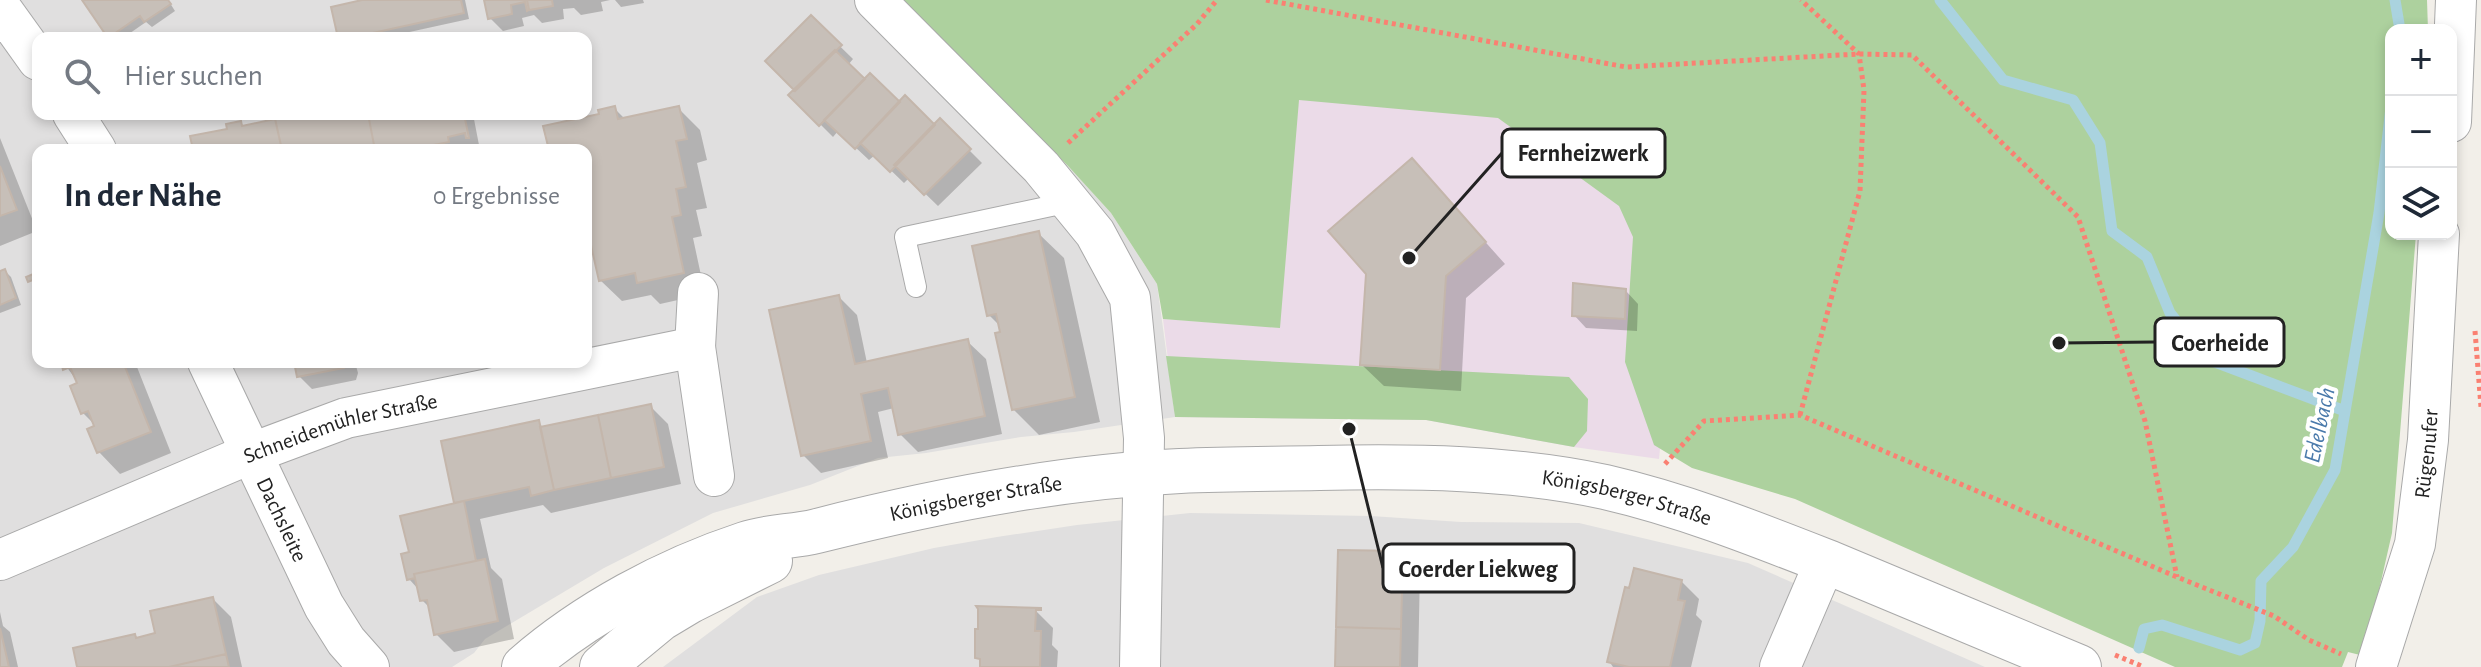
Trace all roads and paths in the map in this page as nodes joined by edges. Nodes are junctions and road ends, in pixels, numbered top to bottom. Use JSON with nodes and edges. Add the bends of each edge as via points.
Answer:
{"nodes":[{"id":1,"x":875,"y":0,"type":"edge"},
{"id":2,"x":1217,"y":0,"type":"edge"},
{"id":3,"x":1266,"y":0,"type":"edge"},
{"id":4,"x":1801,"y":0,"type":"edge"},
{"id":5,"x":2456,"y":0,"type":"edge"},
{"id":6,"x":0,"y":7,"type":"edge"},
{"id":7,"x":32,"y":52,"type":"edge"},
{"id":8,"x":1859,"y":54,"type":"junction"},
{"id":9,"x":2452,"y":96,"type":"edge"},
{"id":10,"x":77,"y":120,"type":"edge"},
{"id":11,"x":92,"y":144,"type":"edge"},
{"id":12,"x":1041,"y":167,"type":"junction"},
{"id":13,"x":1070,"y":202,"type":"junction"},
{"id":14,"x":2439,"y":240,"type":"edge"},
{"id":15,"x":916,"y":287,"type":"dead end"},
{"id":16,"x":698,"y":293,"type":"dead end"},
{"id":17,"x":695,"y":347,"type":"junction"},
{"id":18,"x":211,"y":368,"type":"edge"},
{"id":19,"x":592,"y":368,"type":"edge"},
{"id":20,"x":592,"y":368,"type":"edge"},
{"id":21,"x":1800,"y":415,"type":"junction"},
{"id":22,"x":252,"y":453,"type":"junction"},
{"id":23,"x":1664,"y":465,"type":"dead end"},
{"id":24,"x":1145,"y":474,"type":"junction"},
{"id":25,"x":714,"y":476,"type":"dead end"},
{"id":26,"x":807,"y":534,"type":"junction"},
{"id":27,"x":0,"y":560,"type":"edge"},
{"id":28,"x":1825,"y":562,"type":"junction"},
{"id":29,"x":2177,"y":577,"type":"junction"},
{"id":30,"x":2361,"y":662,"type":"edge"},
{"id":31,"x":369,"y":667,"type":"edge"},
{"id":32,"x":524,"y":667,"type":"edge"},
{"id":33,"x":602,"y":667,"type":"edge"},
{"id":34,"x":1140,"y":667,"type":"edge"},
{"id":35,"x":1780,"y":667,"type":"edge"},
{"id":36,"x":2079,"y":667,"type":"edge"}],
"edges":[{"from":1,"to":12,"type":"street"},
{"from":2,"to":12,"type":"path"},
{"from":3,"to":8,"type":"path","via":[[1626,67]]},
{"from":4,"to":8,"type":"path"},
{"from":5,"to":9,"type":"street"},
{"from":6,"to":7,"type":"street"},
{"from":8,"to":21,"type":"path","via":[[1864,90],[1860,191]]},
{"from":8,"to":29,"type":"path","via":[[1912,55],[2078,217],[2145,421]]},
{"from":10,"to":11,"type":"street"},
{"from":12,"to":13,"type":"street"},
{"from":13,"to":15,"type":"lane","via":[[905,237]]},
{"from":13,"to":24,"type":"street","via":[[1095,233],[1130,298]]},
{"from":14,"to":30,"type":"street","name":"Rügenufer","via":[[2428,440],[2415,544]]},
{"from":16,"to":17,"type":"street"},
{"from":17,"to":20,"type":"street","name":"Schneidemühler Straße"},
{"from":17,"to":25,"type":"street"},
{"from":18,"to":22,"type":"street","name":"Dachsleite"},
{"from":19,"to":22,"type":"street","name":"Schneidemühler Straße","via":[[346,418]]},
{"from":21,"to":23,"type":"path","via":[[1704,421]]},
{"from":21,"to":29,"type":"path"},
{"from":22,"to":27,"type":"street","name":"Schneidemühler Straße"},
{"from":22,"to":31,"type":"street","name":"Dachsleite","via":[[324,606]]},
{"from":24,"to":26,"type":"street","name":"Königsberger Straße","via":[[923,506]]},
{"from":24,"to":28,"type":"street","name":"Königsberger Straße","via":[[1368,467],[1530,476],[1665,502]]},
{"from":24,"to":34,"type":"street"},
{"from":26,"to":32,"type":"street","name":"Königsberger Straße","via":[[750,542],[653,583],[573,629]]},
{"from":26,"to":33,"type":"street","name":"Königsberger Straße","via":[[763,567],[660,619]]},
{"from":28,"to":35,"type":"street"},
{"from":28,"to":36,"type":"street","name":"Königsberger Straße"},
{"from":29,"to":30,"type":"path","via":[[2274,616],[2309,640]]}]}
